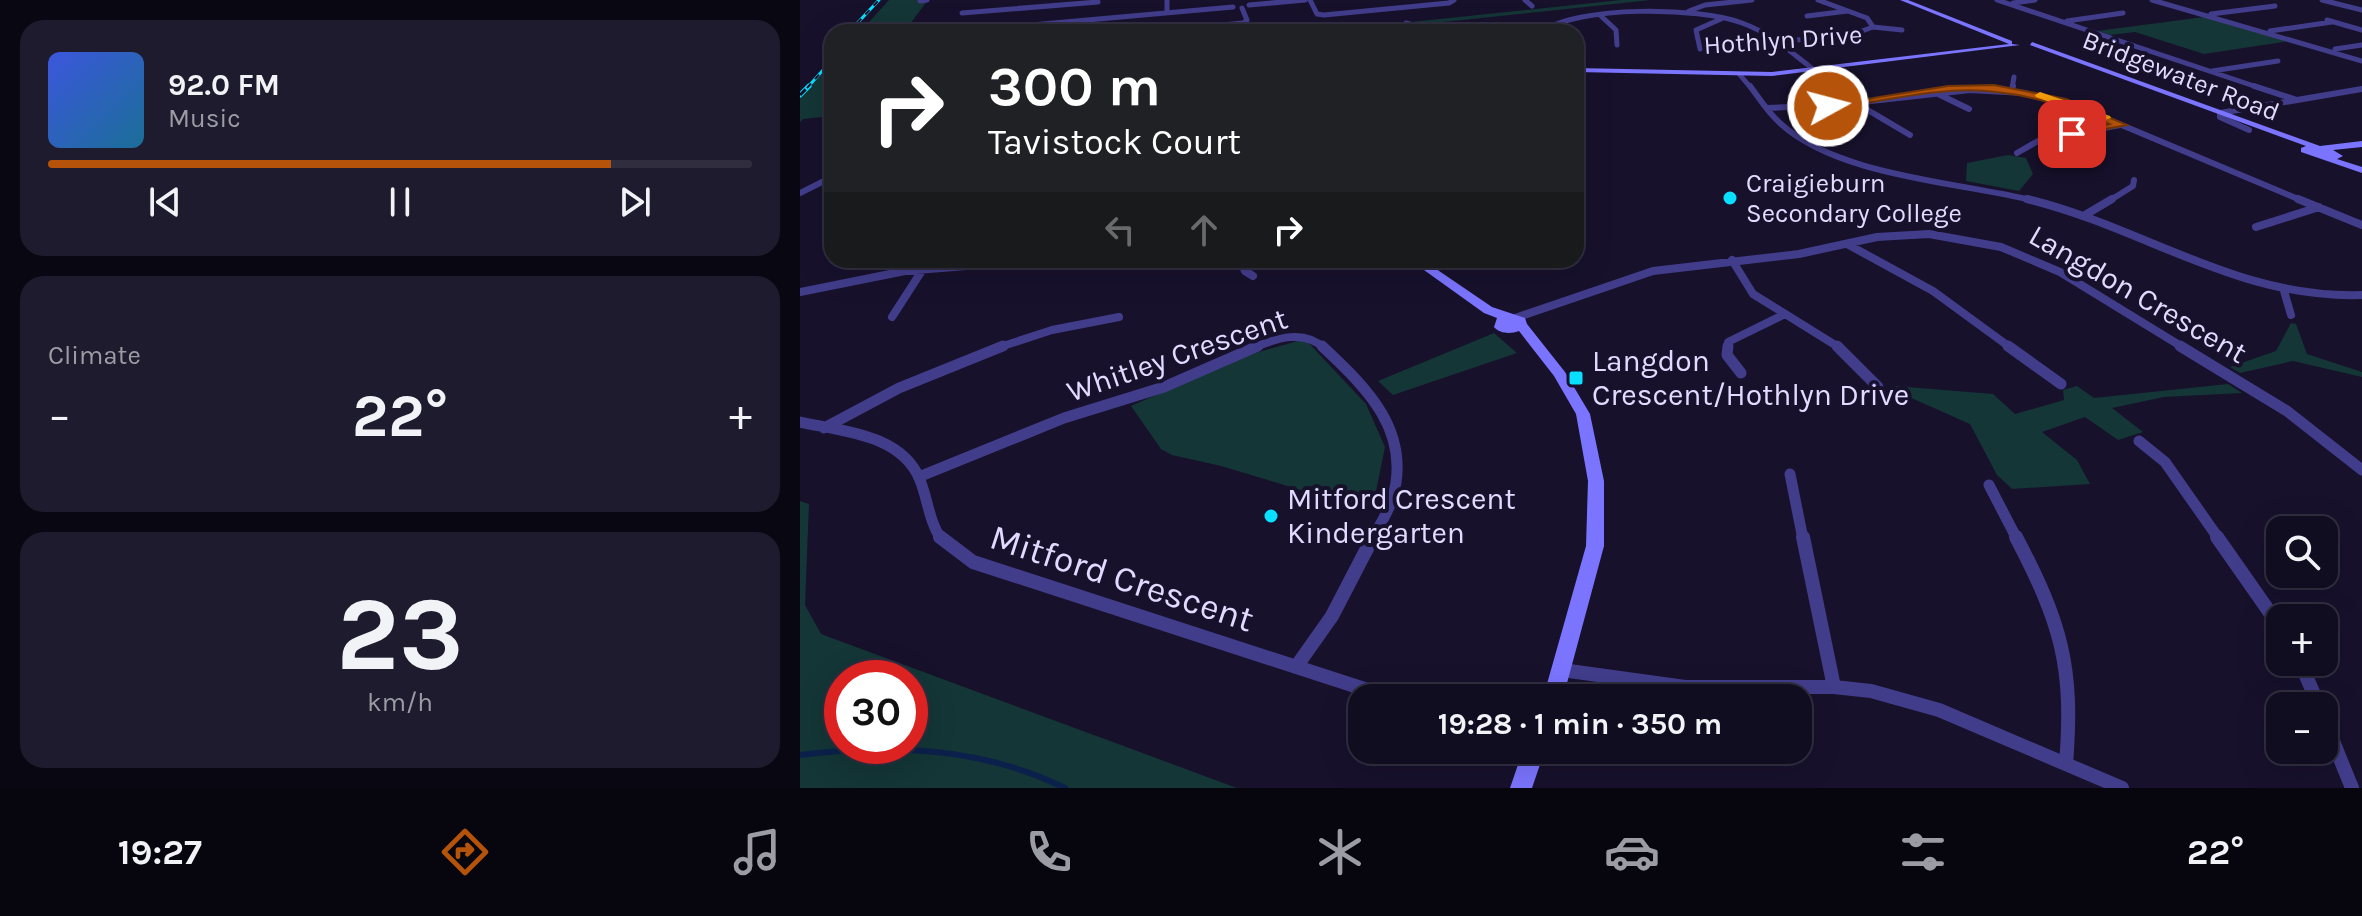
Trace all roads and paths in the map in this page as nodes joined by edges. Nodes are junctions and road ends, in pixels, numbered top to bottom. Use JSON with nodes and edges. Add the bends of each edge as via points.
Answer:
{"nodes":[{"id":1,"x":927,"y":0,"type":"edge"},
{"id":2,"x":1167,"y":0,"type":"edge"},
{"id":3,"x":1307,"y":0,"type":"edge"},
{"id":4,"x":1454,"y":0,"type":"edge"},
{"id":5,"x":1525,"y":0,"type":"edge"},
{"id":6,"x":1752,"y":0,"type":"edge"},
{"id":7,"x":1818,"y":0,"type":"edge"},
{"id":8,"x":1903,"y":0,"type":"edge"},
{"id":9,"x":1918,"y":0,"type":"edge"},
{"id":10,"x":1997,"y":0,"type":"edge"},
{"id":11,"x":2035,"y":0,"type":"edge"},
{"id":12,"x":2152,"y":0,"type":"edge"},
{"id":13,"x":2322,"y":0,"type":"edge"},
{"id":14,"x":920,"y":1,"type":"edge"},
{"id":15,"x":1098,"y":1,"type":"edge"},
{"id":16,"x":2362,"y":1,"type":"edge"},
{"id":17,"x":2007,"y":3,"type":"junction"},
{"id":18,"x":1240,"y":4,"type":"edge"},
{"id":19,"x":2338,"y":4,"type":"junction"},
{"id":20,"x":1532,"y":6,"type":"dead end"},
{"id":21,"x":2282,"y":8,"type":"dead end"},
{"id":22,"x":1850,"y":11,"type":"junction"},
{"id":23,"x":2362,"y":11,"type":"edge"},
{"id":24,"x":1167,"y":12,"type":"junction"},
{"id":25,"x":1687,"y":12,"type":"junction"},
{"id":26,"x":962,"y":13,"type":"dead end"},
{"id":27,"x":2123,"y":13,"type":"dead end"},
{"id":28,"x":2205,"y":15,"type":"junction"},
{"id":29,"x":1601,"y":16,"type":"junction"},
{"id":30,"x":1807,"y":16,"type":"dead end"},
{"id":31,"x":1723,"y":18,"type":"junction"},
{"id":32,"x":2325,"y":19,"type":"dead end"},
{"id":33,"x":1088,"y":20,"type":"junction"},
{"id":34,"x":2061,"y":21,"type":"junction"},
{"id":35,"x":2332,"y":22,"type":"junction"},
{"id":36,"x":1243,"y":23,"type":"joint"},
{"id":37,"x":1406,"y":23,"type":"dead end"},
{"id":38,"x":1043,"y":24,"type":"edge"},
{"id":39,"x":1232,"y":24,"type":"edge"},
{"id":40,"x":1409,"y":24,"type":"edge"},
{"id":41,"x":1556,"y":24,"type":"edge"},
{"id":42,"x":1873,"y":27,"type":"junction"},
{"id":43,"x":1902,"y":30,"type":"dead end"},
{"id":44,"x":2362,"y":30,"type":"edge"},
{"id":45,"x":2264,"y":32,"type":"junction"},
{"id":46,"x":1778,"y":42,"type":"junction"},
{"id":47,"x":2016,"y":43,"type":"junction"},
{"id":48,"x":1617,"y":45,"type":"dead end"},
{"id":49,"x":2362,"y":45,"type":"edge"},
{"id":50,"x":1700,"y":49,"type":"dead end"},
{"id":51,"x":2330,"y":50,"type":"junction"},
{"id":52,"x":2278,"y":61,"type":"dead end"},
{"id":53,"x":2362,"y":61,"type":"edge"},
{"id":54,"x":1584,"y":70,"type":"edge"},
{"id":55,"x":1818,"y":70,"type":"junction"},
{"id":56,"x":2210,"y":72,"type":"junction"},
{"id":57,"x":1746,"y":77,"type":"junction"},
{"id":58,"x":2014,"y":77,"type":"dead end"},
{"id":59,"x":2362,"y":89,"type":"edge"},
{"id":60,"x":2012,"y":90,"type":"junction"},
{"id":61,"x":1932,"y":91,"type":"junction"},
{"id":62,"x":2297,"y":100,"type":"junction"},
{"id":63,"x":1856,"y":103,"type":"junction"},
{"id":64,"x":1767,"y":108,"type":"junction"},
{"id":65,"x":1969,"y":109,"type":"dead end"},
{"id":66,"x":2220,"y":113,"type":"junction"},
{"id":67,"x":2234,"y":114,"type":"junction"},
{"id":68,"x":2122,"y":125,"type":"junction"},
{"id":69,"x":2249,"y":130,"type":"junction"},
{"id":70,"x":1910,"y":135,"type":"dead end"},
{"id":71,"x":2357,"y":145,"type":"edge"},
{"id":72,"x":2017,"y":153,"type":"dead end"},
{"id":73,"x":2328,"y":153,"type":"junction"},
{"id":74,"x":2362,"y":168,"type":"edge"},
{"id":75,"x":2134,"y":180,"type":"dead end"},
{"id":76,"x":824,"y":181,"type":"edge"},
{"id":77,"x":800,"y":193,"type":"edge"},
{"id":78,"x":2319,"y":207,"type":"junction"},
{"id":79,"x":2085,"y":215,"type":"junction"},
{"id":80,"x":2362,"y":225,"type":"edge"},
{"id":81,"x":2256,"y":227,"type":"dead end"},
{"id":82,"x":1847,"y":244,"type":"junction"},
{"id":83,"x":1732,"y":260,"type":"junction"},
{"id":84,"x":936,"y":268,"type":"edge"},
{"id":85,"x":1244,"y":268,"type":"edge"},
{"id":86,"x":1428,"y":268,"type":"edge"},
{"id":87,"x":923,"y":269,"type":"junction"},
{"id":88,"x":1253,"y":276,"type":"dead end"},
{"id":89,"x":2284,"y":291,"type":"junction"},
{"id":90,"x":800,"y":292,"type":"edge"},
{"id":91,"x":2362,"y":295,"type":"edge"},
{"id":92,"x":1785,"y":314,"type":"junction"},
{"id":93,"x":2291,"y":315,"type":"dead end"},
{"id":94,"x":892,"y":317,"type":"dead end"},
{"id":95,"x":1119,"y":317,"type":"dead end"},
{"id":96,"x":1513,"y":323,"type":"junction"},
{"id":97,"x":1741,"y":373,"type":"dead end"},
{"id":98,"x":2061,"y":384,"type":"dead end"},
{"id":99,"x":1878,"y":387,"type":"dead end"},
{"id":100,"x":800,"y":422,"type":"edge"},
{"id":101,"x":824,"y":428,"type":"junction"},
{"id":102,"x":2139,"y":441,"type":"dead end"},
{"id":103,"x":2362,"y":470,"type":"edge"},
{"id":104,"x":1790,"y":474,"type":"dead end"},
{"id":105,"x":921,"y":476,"type":"junction"},
{"id":106,"x":1989,"y":485,"type":"dead end"},
{"id":107,"x":2266,"y":607,"type":"edge"},
{"id":108,"x":1296,"y":667,"type":"junction"},
{"id":109,"x":1562,"y":670,"type":"junction"},
{"id":110,"x":1349,"y":684,"type":"edge"},
{"id":111,"x":1558,"y":684,"type":"edge"},
{"id":112,"x":1834,"y":687,"type":"junction"},
{"id":113,"x":2338,"y":754,"type":"edge"},
{"id":114,"x":1529,"y":764,"type":"edge"},
{"id":115,"x":2066,"y":764,"type":"junction"},
{"id":116,"x":1521,"y":788,"type":"edge"},
{"id":117,"x":2122,"y":788,"type":"edge"},
{"id":118,"x":2352,"y":788,"type":"edge"}],
"edges":[{"from":1,"to":14,"type":"street"},
{"from":2,"to":24,"type":"street"},
{"from":3,"to":4,"type":"street","via":[[1320,15]]},
{"from":3,"to":18,"type":"street"},
{"from":5,"to":20,"type":"street"},
{"from":6,"to":25,"type":"street"},
{"from":7,"to":22,"type":"street"},
{"from":8,"to":47,"type":"street","name":"Bridgewater Road"},
{"from":9,"to":47,"type":"street","name":"Bridgewater Road"},
{"from":10,"to":17,"type":"street"},
{"from":11,"to":17,"type":"street"},
{"from":12,"to":28,"type":"street"},
{"from":13,"to":19,"type":"street"},
{"from":15,"to":26,"type":"street"},
{"from":15,"to":33,"type":"street"},
{"from":16,"to":19,"type":"street"},
{"from":17,"to":34,"type":"street"},
{"from":18,"to":24,"type":"street"},
{"from":18,"to":36,"type":"street","via":[[1247,20]]},
{"from":19,"to":23,"type":"street"},
{"from":21,"to":28,"type":"street"},
{"from":22,"to":30,"type":"street"},
{"from":22,"to":42,"type":"street","via":[[1870,20]]},
{"from":24,"to":33,"type":"street"},
{"from":25,"to":29,"type":"street"},
{"from":25,"to":31,"type":"street"},
{"from":27,"to":34,"type":"street"},
{"from":28,"to":45,"type":"street"},
{"from":29,"to":41,"type":"street"},
{"from":29,"to":48,"type":"street","via":[[1616,30]]},
{"from":31,"to":46,"type":"street"},
{"from":31,"to":50,"type":"street","via":[[1696,30]]},
{"from":32,"to":35,"type":"street"},
{"from":33,"to":38,"type":"street"},
{"from":34,"to":56,"type":"street"},
{"from":35,"to":44,"type":"street"},
{"from":35,"to":45,"type":"street"},
{"from":36,"to":39,"type":"street"},
{"from":37,"to":40,"type":"street"},
{"from":42,"to":43,"type":"street"},
{"from":42,"to":46,"type":"street"},
{"from":45,"to":51,"type":"street"},
{"from":46,"to":55,"type":"street"},
{"from":47,"to":55,"type":"street","name":"Hothlyn Drive"},
{"from":47,"to":66,"type":"street","name":"Bridgewater Road","via":[[2032,44]]},
{"from":47,"to":69,"type":"street","name":"Bridgewater Road"},
{"from":49,"to":51,"type":"street"},
{"from":51,"to":53,"type":"street"},
{"from":52,"to":56,"type":"street"},
{"from":54,"to":57,"type":"street","name":"Hothlyn Drive"},
{"from":55,"to":57,"type":"street","name":"Hothlyn Drive"},
{"from":56,"to":62,"type":"street"},
{"from":57,"to":64,"type":"street"},
{"from":58,"to":60,"type":"street"},
{"from":59,"to":62,"type":"street"},
{"from":60,"to":61,"type":"street"},
{"from":60,"to":68,"type":"street","via":[[2062,101]]},
{"from":61,"to":63,"type":"street"},
{"from":61,"to":65,"type":"street"},
{"from":62,"to":67,"type":"street"},
{"from":63,"to":64,"type":"street"},
{"from":63,"to":70,"type":"street"},
{"from":64,"to":79,"type":"street","via":[[1791,133],[1869,168],[1992,190]]},
{"from":66,"to":67,"type":"street","name":"Bridgewater Road"},
{"from":66,"to":69,"type":"street"},
{"from":67,"to":73,"type":"street","name":"Bridgewater Road"},
{"from":68,"to":72,"type":"street","via":[[2038,141]]},
{"from":68,"to":78,"type":"street"},
{"from":69,"to":73,"type":"street","name":"Bridgewater Road"},
{"from":71,"to":73,"type":"street"},
{"from":71,"to":73,"type":"street"},
{"from":73,"to":74,"type":"street","name":"Bridgewater Road"},
{"from":75,"to":79,"type":"street","via":[[2133,186]]},
{"from":76,"to":77,"type":"street"},
{"from":78,"to":80,"type":"street"},
{"from":78,"to":81,"type":"street"},
{"from":79,"to":89,"type":"street","via":[[2215,272]]},
{"from":82,"to":83,"type":"street","name":"Langdon Crescent"},
{"from":82,"to":98,"type":"street","via":[[1933,291]]},
{"from":82,"to":103,"type":"street","name":"Langdon Crescent","via":[[1929,234],[2001,247],[2036,260],[2287,411]]},
{"from":83,"to":92,"type":"street","via":[[1753,294]]},
{"from":83,"to":96,"type":"street","name":"Langdon Crescent","via":[[1653,271]]},
{"from":84,"to":87,"type":"street"},
{"from":85,"to":88,"type":"street"},
{"from":86,"to":96,"type":"street"},
{"from":87,"to":90,"type":"street"},
{"from":87,"to":94,"type":"street"},
{"from":89,"to":91,"type":"street"},
{"from":89,"to":93,"type":"street"},
{"from":92,"to":97,"type":"street","via":[[1728,342],[1727,355]]},
{"from":92,"to":99,"type":"street","via":[[1838,346]]},
{"from":95,"to":101,"type":"street","via":[[1022,336],[895,389]]},
{"from":96,"to":109,"type":"street","via":[[1560,375],[1583,414],[1596,481],[1595,546]]},
{"from":100,"to":101,"type":"street"},
{"from":101,"to":105,"type":"street","via":[[885,444]]},
{"from":102,"to":107,"type":"street","via":[[2165,462]]},
{"from":104,"to":112,"type":"street"},
{"from":105,"to":108,"type":"street","name":"Mitford Crescent","via":[[940,538],[973,562]]},
{"from":105,"to":108,"type":"street","name":"Whitley Crescent","via":[[1063,419],[1167,386],[1243,351],[1305,334],[1314,338],[1377,399],[1395,444],[1394,494],[1332,616]]},
{"from":106,"to":115,"type":"street","via":[[2053,616],[2066,660]]},
{"from":108,"to":110,"type":"street","name":"Mitford Crescent"},
{"from":109,"to":111,"type":"street"},
{"from":109,"to":112,"type":"street","via":[[1685,687]]},
{"from":112,"to":115,"type":"street","via":[[1871,691],[1939,710]]},
{"from":113,"to":118,"type":"street"},
{"from":114,"to":116,"type":"street"},
{"from":115,"to":117,"type":"street"}]}
